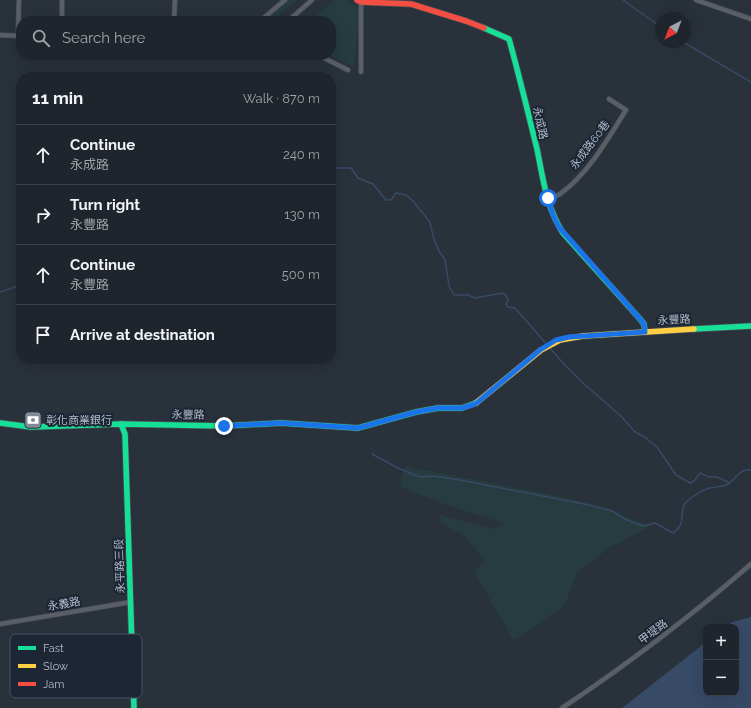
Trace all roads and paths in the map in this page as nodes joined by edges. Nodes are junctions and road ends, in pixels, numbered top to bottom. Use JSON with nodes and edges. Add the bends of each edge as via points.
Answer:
{"nodes":[{"id":1,"x":19,"y":0,"type":"edge"},
{"id":2,"x":62,"y":0,"type":"edge"},
{"id":3,"x":175,"y":0,"type":"edge"},
{"id":4,"x":284,"y":0,"type":"edge"},
{"id":5,"x":312,"y":0,"type":"edge"},
{"id":6,"x":696,"y":0,"type":"edge"},
{"id":7,"x":359,"y":1,"type":"edge"},
{"id":8,"x":19,"y":16,"type":"edge"},
{"id":9,"x":62,"y":16,"type":"edge"},
{"id":10,"x":174,"y":16,"type":"edge"},
{"id":11,"x":266,"y":16,"type":"edge"},
{"id":12,"x":294,"y":16,"type":"edge"},
{"id":13,"x":751,"y":19,"type":"edge"},
{"id":14,"x":0,"y":35,"type":"edge"},
{"id":15,"x":16,"y":36,"type":"edge"},
{"id":16,"x":328,"y":60,"type":"edge"},
{"id":17,"x":348,"y":70,"type":"dead end"},
{"id":18,"x":361,"y":72,"type":"dead end"},
{"id":19,"x":609,"y":99,"type":"dead end"},
{"id":20,"x":548,"y":198,"type":"junction"},
{"id":21,"x":751,"y":326,"type":"edge"},
{"id":22,"x":645,"y":332,"type":"junction"},
{"id":23,"x":0,"y":423,"type":"edge"},
{"id":24,"x":120,"y":424,"type":"junction"},
{"id":25,"x":751,"y":564,"type":"edge"},
{"id":26,"x":131,"y":602,"type":"junction"},
{"id":27,"x":0,"y":624,"type":"edge"},
{"id":28,"x":132,"y":634,"type":"edge"},
{"id":29,"x":134,"y":698,"type":"edge"},
{"id":30,"x":134,"y":708,"type":"edge"},
{"id":31,"x":562,"y":708,"type":"edge"}],
"edges":[{"from":1,"to":8,"type":"street"},
{"from":2,"to":9,"type":"street"},
{"from":3,"to":10,"type":"street"},
{"from":4,"to":11,"type":"street"},
{"from":5,"to":12,"type":"street"},
{"from":6,"to":13,"type":"street"},
{"from":7,"to":18,"type":"street","name":"永成路"},
{"from":7,"to":20,"type":"street","name":"永成路","via":[[411,4],[466,21],[509,39]]},
{"from":14,"to":15,"type":"street"},
{"from":16,"to":17,"type":"street"},
{"from":19,"to":20,"type":"street","name":"永成路60巷","via":[[626,110],[584,171],[559,195]]},
{"from":20,"to":22,"type":"street","name":"永成路","via":[[559,227],[640,319]]},
{"from":21,"to":22,"type":"street","name":"永豐路"},
{"from":22,"to":24,"type":"street","name":"永豐路","via":[[569,337],[551,343],[475,404],[462,408],[438,408],[416,412],[363,427],[281,423],[224,426]]},
{"from":23,"to":24,"type":"street","name":"永豐路","via":[[31,428]]},
{"from":24,"to":26,"type":"street","name":"永平路三段","via":[[125,434]]},
{"from":25,"to":31,"type":"street","name":"甲堤路","via":[[684,620]]},
{"from":26,"to":27,"type":"street","name":"永義路"},
{"from":26,"to":28,"type":"street","name":"永平路三段"},
{"from":29,"to":30,"type":"street","name":"永平路三段"}]}
